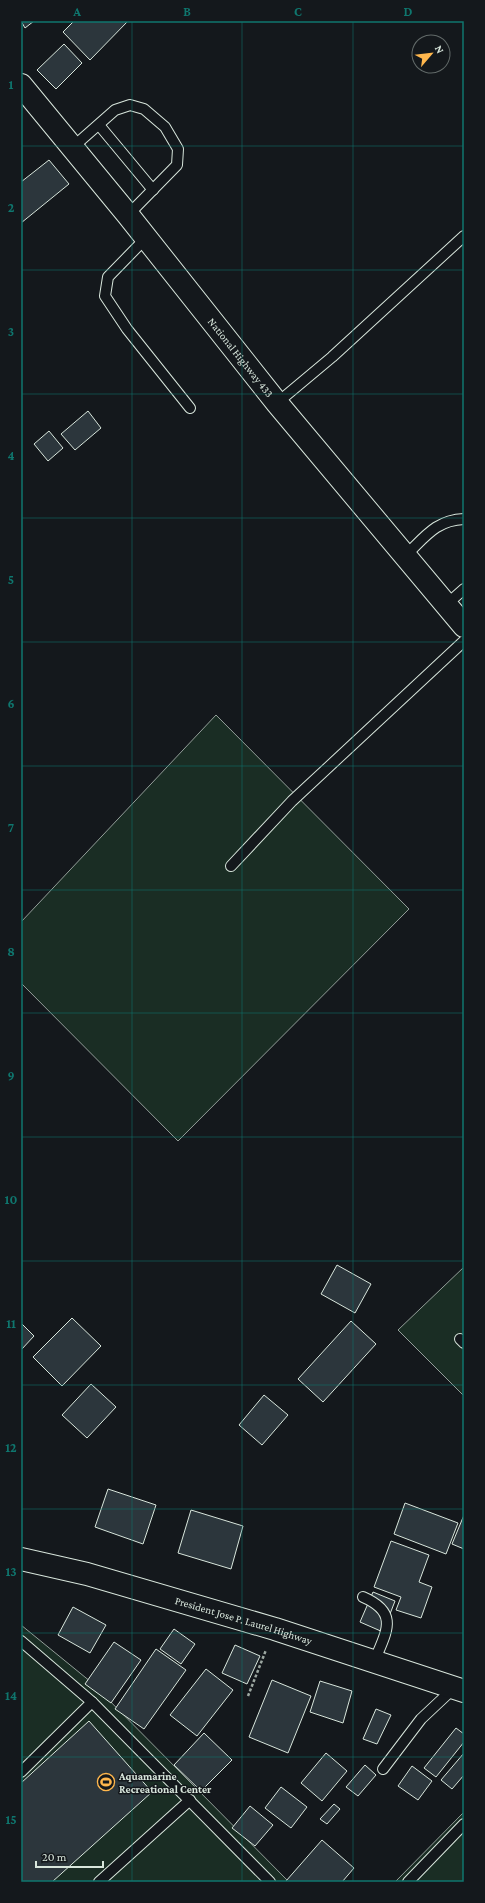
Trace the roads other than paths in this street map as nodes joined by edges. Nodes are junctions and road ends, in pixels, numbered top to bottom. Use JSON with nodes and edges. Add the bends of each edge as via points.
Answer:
{"nodes":[{"id":1,"x":21,"y":85,"type":"edge"},
{"id":2,"x":99,"y":125,"type":"junction"},
{"id":3,"x":73,"y":147,"type":"junction"},
{"id":4,"x":153,"y":190,"type":"junction"},
{"id":5,"x":128,"y":215,"type":"junction"},
{"id":6,"x":464,"y":236,"type":"edge"},
{"id":7,"x":146,"y":238,"type":"junction"},
{"id":8,"x":277,"y":403,"type":"junction"},
{"id":9,"x":190,"y":408,"type":"dead end"},
{"id":10,"x":464,"y":519,"type":"edge"},
{"id":11,"x":405,"y":556,"type":"junction"},
{"id":12,"x":464,"y":589,"type":"edge"},
{"id":13,"x":446,"y":605,"type":"junction"},
{"id":14,"x":464,"y":626,"type":"edge"},
{"id":15,"x":464,"y":641,"type":"edge"},
{"id":16,"x":231,"y":866,"type":"dead end"},
{"id":17,"x":21,"y":1559,"type":"edge"},
{"id":18,"x":363,"y":1596,"type":"dead end"},
{"id":19,"x":21,"y":1640,"type":"edge"},
{"id":20,"x":374,"y":1662,"type":"junction"},
{"id":21,"x":459,"y":1690,"type":"edge"},
{"id":22,"x":92,"y":1702,"type":"junction"},
{"id":23,"x":383,"y":1769,"type":"dead end"},
{"id":24,"x":21,"y":1772,"type":"edge"},
{"id":25,"x":190,"y":1800,"type":"junction"},
{"id":26,"x":464,"y":1824,"type":"edge"},
{"id":27,"x":99,"y":1882,"type":"edge"},
{"id":28,"x":270,"y":1882,"type":"edge"},
{"id":29,"x":408,"y":1882,"type":"edge"}],
"edges":[{"from":1,"to":3,"type":"main road","name":"National Highway 433"},
{"from":2,"to":3,"type":"lane"},
{"from":2,"to":4,"type":"lane"},
{"from":2,"to":4,"type":"lane","via":[[115,110],[130,105],[144,109],[165,127],[178,149],[177,165]]},
{"from":3,"to":5,"type":"main road","name":"National Highway 433"},
{"from":4,"to":5,"type":"lane"},
{"from":5,"to":7,"type":"main road","name":"National Highway 433"},
{"from":6,"to":8,"type":"lane","via":[[332,358]]},
{"from":7,"to":8,"type":"main road","name":"National Highway 433"},
{"from":7,"to":9,"type":"lane","via":[[108,277],[106,296],[127,328]]},
{"from":8,"to":11,"type":"main road","name":"National Highway 433"},
{"from":10,"to":11,"type":"lane","via":[[450,520],[436,527]]},
{"from":11,"to":13,"type":"main road","name":"National Highway 433"},
{"from":12,"to":13,"type":"lane"},
{"from":13,"to":14,"type":"main road","name":"National Highway 433"},
{"from":15,"to":16,"type":"lane","via":[[292,801]]},
{"from":17,"to":20,"type":"main road","name":"President Jose P. Laurel Highway","via":[[87,1574],[275,1629]]},
{"from":18,"to":20,"type":"lane","via":[[376,1602],[386,1616],[387,1628]]},
{"from":19,"to":22,"type":"lane"},
{"from":20,"to":21,"type":"main road","name":"President Jose P. Laurel Highway"},
{"from":21,"to":23,"type":"lane","via":[[421,1719]]},
{"from":22,"to":24,"type":"lane"},
{"from":22,"to":25,"type":"lane"},
{"from":25,"to":27,"type":"lane"},
{"from":25,"to":28,"type":"lane"},
{"from":26,"to":29,"type":"lane"}]}
